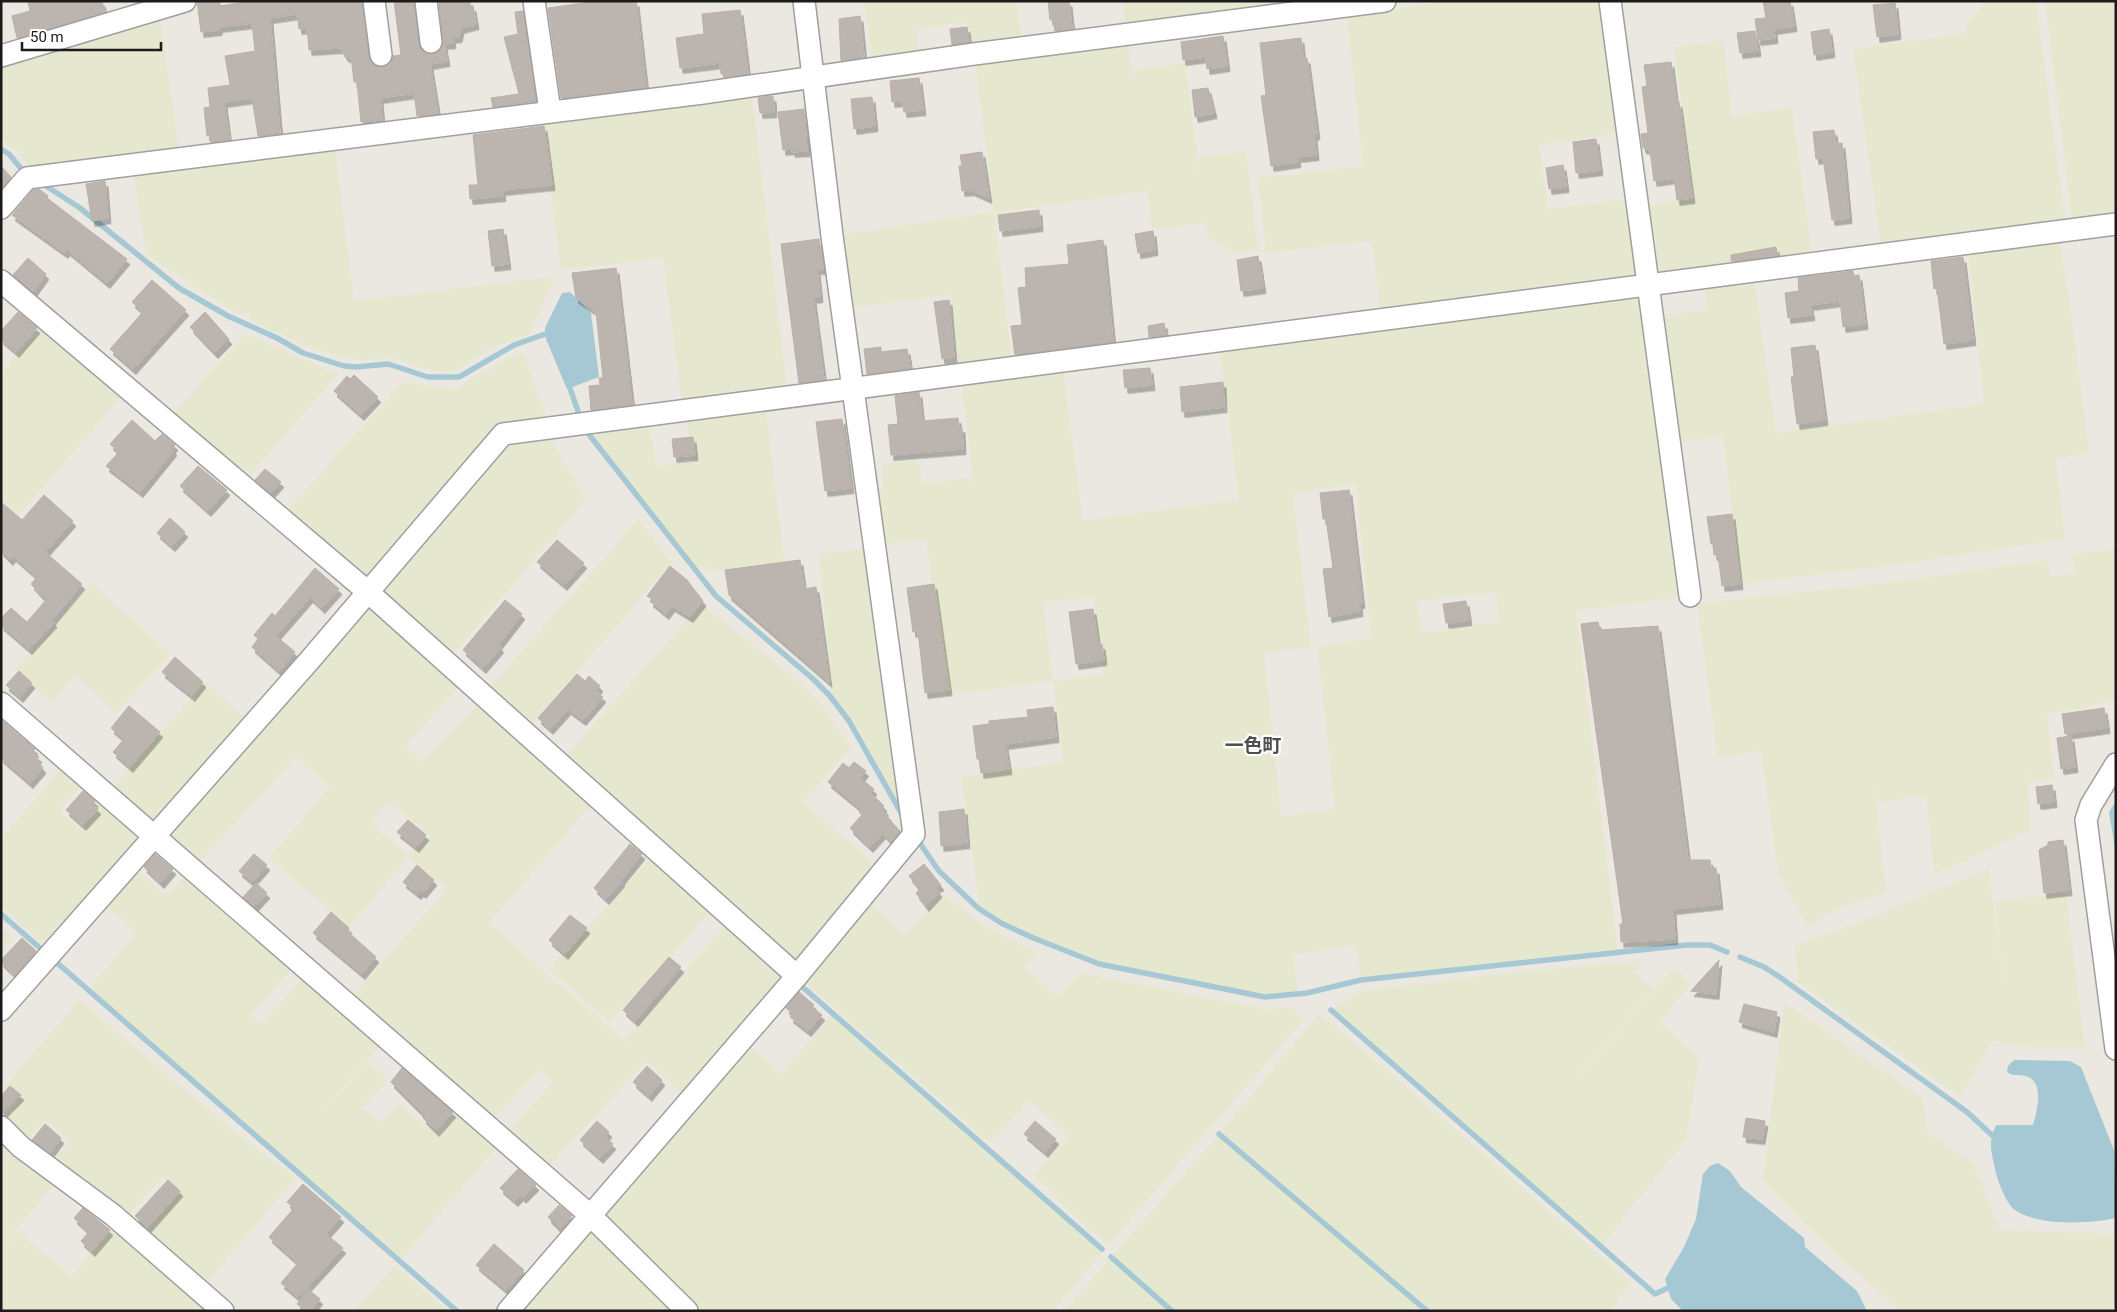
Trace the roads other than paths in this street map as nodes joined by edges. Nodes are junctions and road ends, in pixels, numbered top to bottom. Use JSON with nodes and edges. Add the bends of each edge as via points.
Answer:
{"nodes":[{"id":1,"x":185,"y":1,"type":"edge"},
{"id":2,"x":374,"y":1,"type":"edge"},
{"id":3,"x":426,"y":1,"type":"edge"},
{"id":4,"x":534,"y":1,"type":"edge"},
{"id":5,"x":804,"y":1,"type":"edge"},
{"id":6,"x":1385,"y":1,"type":"edge"},
{"id":7,"x":1610,"y":1,"type":"edge"},
{"id":8,"x":1233,"y":11,"type":"edge"},
{"id":9,"x":431,"y":42,"type":"dead end"},
{"id":10,"x":382,"y":55,"type":"dead end"},
{"id":11,"x":1,"y":56,"type":"edge"},
{"id":12,"x":814,"y":78,"type":"junction"},
{"id":13,"x":550,"y":112,"type":"junction"},
{"id":14,"x":1,"y":208,"type":"edge"},
{"id":15,"x":2116,"y":224,"type":"edge"},
{"id":16,"x":1,"y":281,"type":"edge"},
{"id":17,"x":1648,"y":285,"type":"junction"},
{"id":18,"x":852,"y":389,"type":"junction"},
{"id":19,"x":368,"y":592,"type":"junction"},
{"id":20,"x":1690,"y":596,"type":"dead end"},
{"id":21,"x":1,"y":703,"type":"edge"},
{"id":22,"x":2116,"y":764,"type":"edge"},
{"id":23,"x":154,"y":835,"type":"junction"},
{"id":24,"x":797,"y":976,"type":"junction"},
{"id":25,"x":1,"y":1010,"type":"edge"},
{"id":26,"x":2116,"y":1049,"type":"edge"},
{"id":27,"x":1,"y":1127,"type":"edge"},
{"id":28,"x":591,"y":1216,"type":"junction"},
{"id":29,"x":223,"y":1311,"type":"edge"},
{"id":30,"x":508,"y":1311,"type":"edge"},
{"id":31,"x":687,"y":1311,"type":"edge"}],
"edges":[{"from":1,"to":11,"type":"street"},
{"from":2,"to":10,"type":"street"},
{"from":3,"to":9,"type":"street"},
{"from":4,"to":13,"type":"street"},
{"from":5,"to":12,"type":"street"},
{"from":6,"to":8,"type":"street"},
{"from":7,"to":17,"type":"street"},
{"from":8,"to":12,"type":"street"},
{"from":12,"to":13,"type":"street"},
{"from":12,"to":18,"type":"street"},
{"from":13,"to":14,"type":"street","via":[[27,178]]},
{"from":15,"to":17,"type":"street"},
{"from":16,"to":19,"type":"street"},
{"from":17,"to":18,"type":"street"},
{"from":17,"to":20,"type":"street"},
{"from":18,"to":19,"type":"street","via":[[503,434]]},
{"from":18,"to":24,"type":"street","via":[[914,834]]},
{"from":19,"to":23,"type":"street"},
{"from":19,"to":24,"type":"street"},
{"from":21,"to":23,"type":"street"},
{"from":22,"to":26,"type":"street","via":[[2091,805],[2086,820]]},
{"from":23,"to":25,"type":"street"},
{"from":23,"to":28,"type":"street"},
{"from":24,"to":28,"type":"street"},
{"from":27,"to":29,"type":"street","via":[[21,1147],[113,1215]]},
{"from":28,"to":30,"type":"street"},
{"from":28,"to":31,"type":"street"}]}
